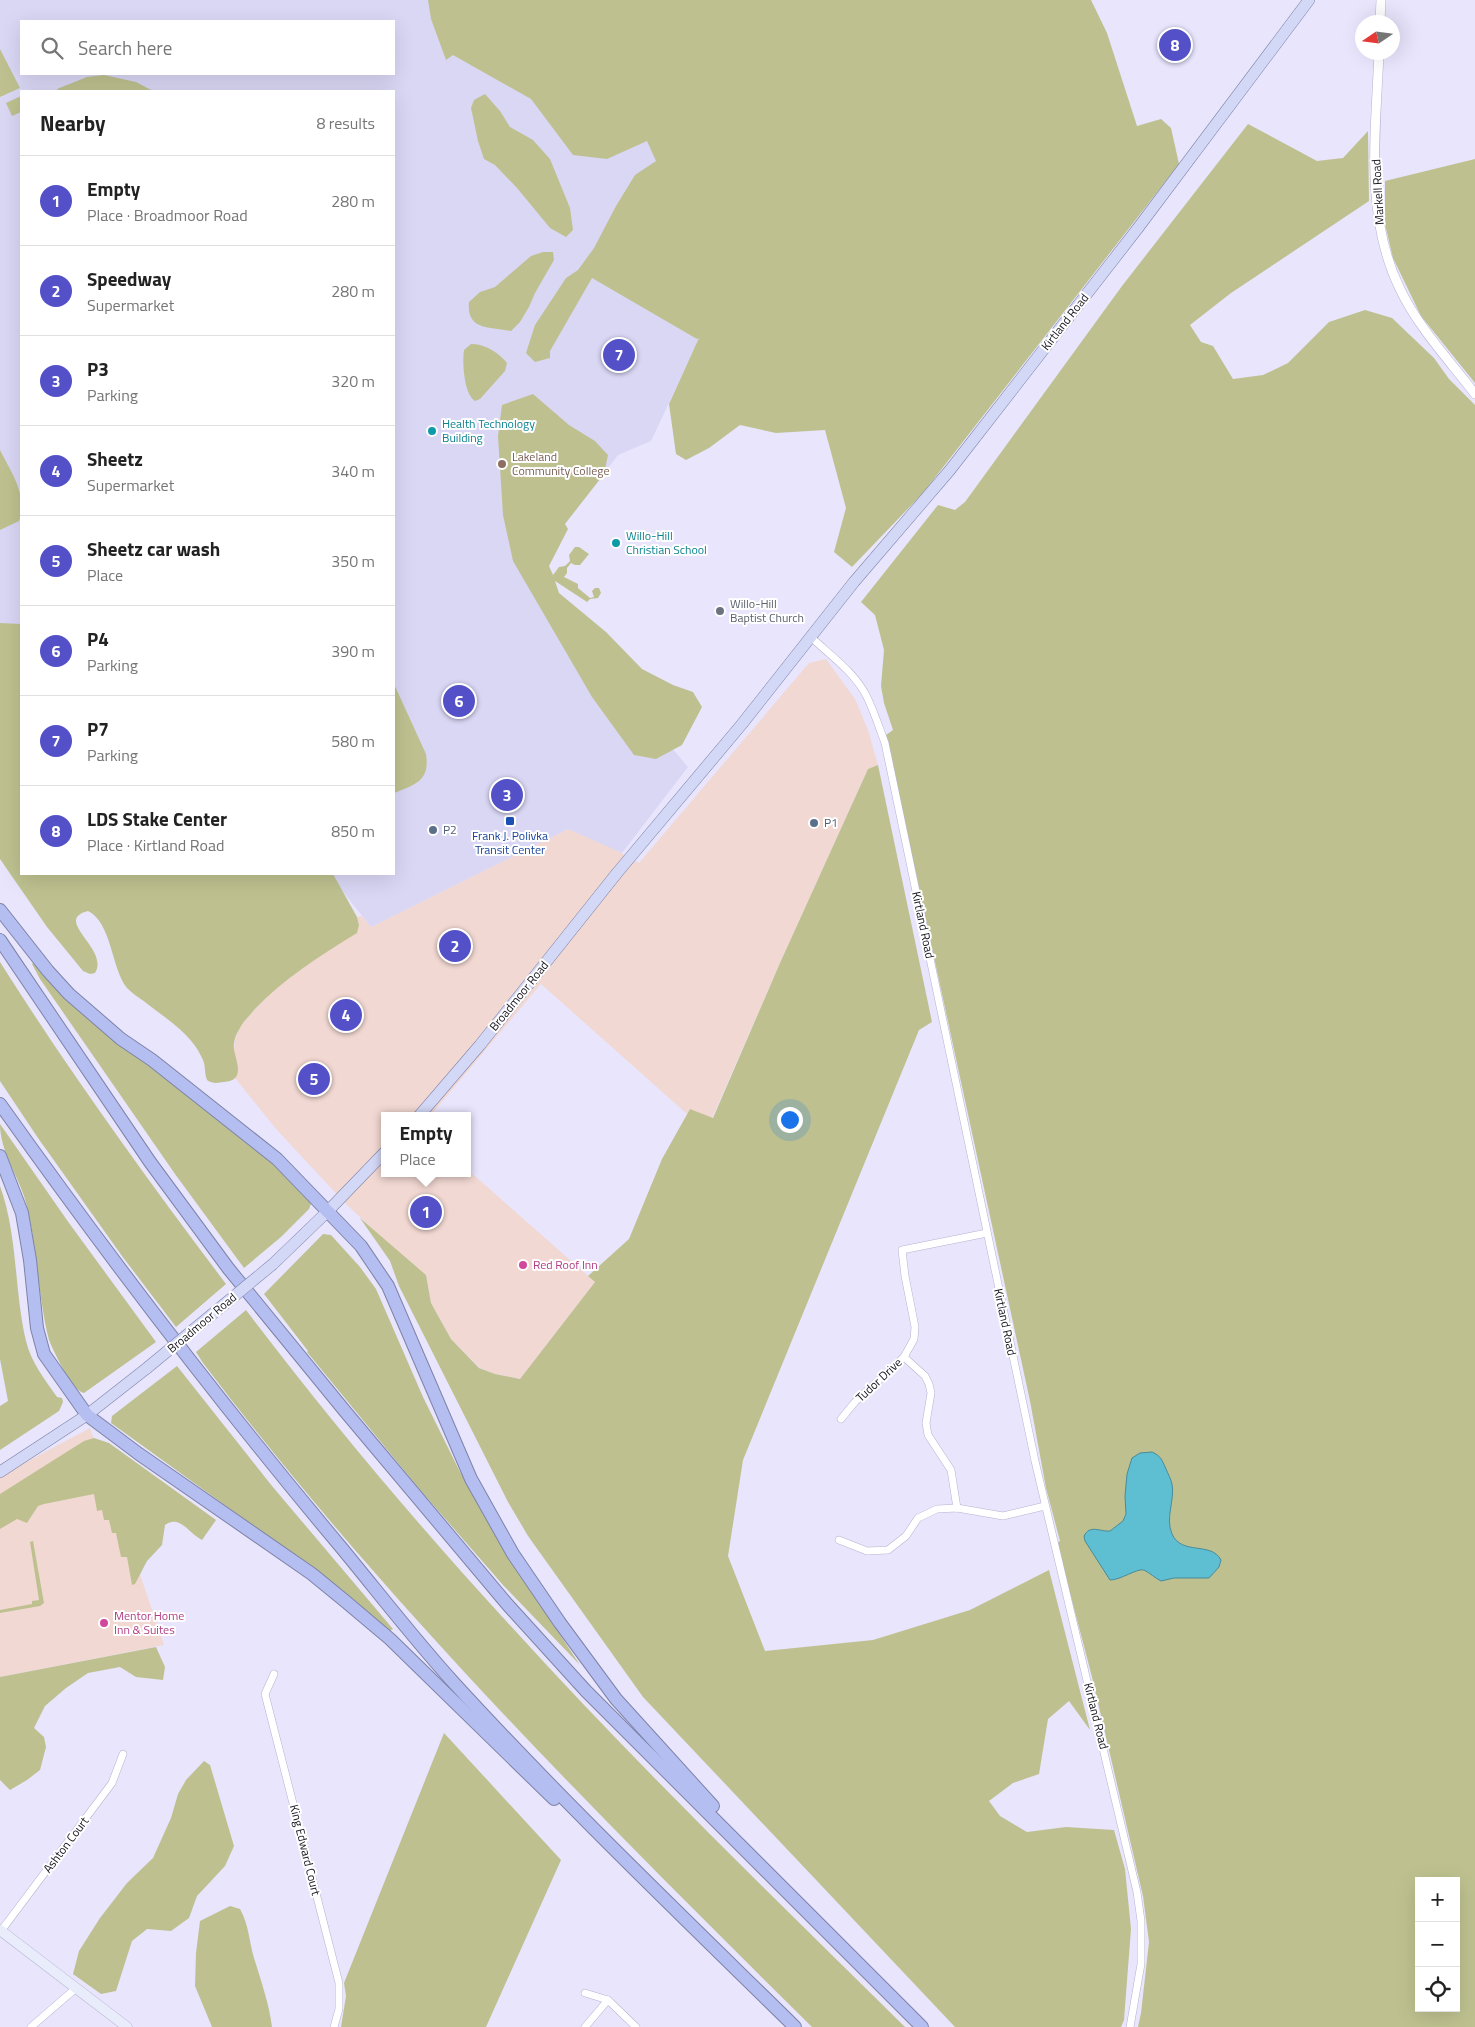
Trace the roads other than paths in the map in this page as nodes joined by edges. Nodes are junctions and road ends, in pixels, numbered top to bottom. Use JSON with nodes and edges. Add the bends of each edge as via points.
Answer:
{"nodes":[{"id":1,"x":1309,"y":0,"type":"edge"},
{"id":2,"x":1380,"y":0,"type":"edge"},
{"id":3,"x":1380,"y":15,"type":"edge"},
{"id":4,"x":1379,"y":60,"type":"edge"},
{"id":5,"x":1475,"y":394,"type":"edge"},
{"id":6,"x":812,"y":638,"type":"junction"},
{"id":7,"x":617,"y":873,"type":"joint"},
{"id":8,"x":0,"y":910,"type":"edge"},
{"id":9,"x":0,"y":940,"type":"edge"},
{"id":10,"x":0,"y":1104,"type":"edge"},
{"id":11,"x":421,"y":1112,"type":"edge"},
{"id":12,"x":0,"y":1156,"type":"edge"},
{"id":13,"x":381,"y":1156,"type":"edge"},
{"id":14,"x":328,"y":1211,"type":"junction"},
{"id":15,"x":987,"y":1233,"type":"junction"},
{"id":16,"x":904,"y":1357,"type":"junction"},
{"id":17,"x":87,"y":1415,"type":"junction"},
{"id":18,"x":840,"y":1419,"type":"dead end"},
{"id":19,"x":0,"y":1472,"type":"edge"},
{"id":20,"x":1045,"y":1506,"type":"junction"},
{"id":21,"x":957,"y":1508,"type":"junction"},
{"id":22,"x":839,"y":1540,"type":"dead end"},
{"id":23,"x":274,"y":1674,"type":"dead end"},
{"id":24,"x":123,"y":1754,"type":"dead end"},
{"id":25,"x":674,"y":1908,"type":"junction"},
{"id":26,"x":805,"y":1909,"type":"junction"},
{"id":27,"x":0,"y":1931,"type":"edge"},
{"id":28,"x":75,"y":1989,"type":"junction"},
{"id":29,"x":585,"y":1993,"type":"dead end"},
{"id":30,"x":608,"y":2000,"type":"junction"},
{"id":31,"x":32,"y":2027,"type":"edge"},
{"id":32,"x":127,"y":2027,"type":"edge"},
{"id":33,"x":334,"y":2027,"type":"edge"},
{"id":34,"x":585,"y":2027,"type":"edge"},
{"id":35,"x":636,"y":2027,"type":"edge"},
{"id":36,"x":795,"y":2027,"type":"edge"},
{"id":37,"x":922,"y":2027,"type":"edge"},
{"id":38,"x":1130,"y":2027,"type":"edge"}],
"edges":[{"from":1,"to":6,"type":"main road","name":"Kirtland Road","via":[[1138,228],[962,454],[854,582]]},
{"from":2,"to":3,"type":"street"},
{"from":4,"to":5,"type":"street","name":"Markell Road","via":[[1376,194],[1378,223],[1385,250],[1408,304]]},
{"from":6,"to":7,"type":"main road","name":"Kirtland Road"},
{"from":6,"to":15,"type":"street","name":"Kirtland Road","via":[[847,671],[865,694],[885,743]]},
{"from":7,"to":11,"type":"main road","name":"Broadmoor Road","via":[[480,1045]]},
{"from":8,"to":14,"type":"highway","via":[[70,994],[121,1039],[277,1159]]},
{"from":9,"to":26,"type":"highway","via":[[150,1162],[228,1268],[344,1410],[507,1604],[586,1691]]},
{"from":10,"to":25,"type":"highway","via":[[167,1332],[265,1456],[453,1681]]},
{"from":12,"to":17,"type":"highway","via":[[22,1213],[37,1328],[44,1354]]},
{"from":13,"to":14,"type":"main road","name":"Broadmoor Road"},
{"from":14,"to":17,"type":"main road","name":"Broadmoor Road","bridge":true,"via":[[273,1264]]},
{"from":14,"to":26,"type":"highway","via":[[361,1246],[388,1286],[472,1479],[513,1554],[560,1623],[616,1699]]},
{"from":15,"to":16,"type":"street","name":"Tudor Drive","via":[[902,1250],[915,1327],[911,1346]]},
{"from":15,"to":20,"type":"street","name":"Kirtland Road"},
{"from":16,"to":18,"type":"street","name":"Tudor Drive"},
{"from":16,"to":21,"type":"street","via":[[930,1384],[928,1435],[951,1470]]},
{"from":17,"to":19,"type":"main road","name":"Broadmoor Road"},
{"from":17,"to":25,"type":"highway","via":[[312,1574],[359,1612],[538,1784]]},
{"from":20,"to":21,"type":"street","via":[[1003,1516]]},
{"from":20,"to":38,"type":"street","name":"Kirtland Road","via":[[1137,1892],[1141,1964]]},
{"from":21,"to":22,"type":"street","via":[[937,1509],[918,1518],[906,1536],[888,1550],[867,1551]]},
{"from":23,"to":33,"type":"street","name":"King Edward Court","via":[[265,1694],[339,1983],[339,2009]]},
{"from":24,"to":27,"type":"street","name":"Ashton Court","via":[[112,1783]]},
{"from":25,"to":36,"type":"highway"},
{"from":26,"to":37,"type":"highway"},
{"from":27,"to":28,"type":"main road"},
{"from":28,"to":31,"type":"street"},
{"from":28,"to":32,"type":"main road"},
{"from":29,"to":30,"type":"street"},
{"from":30,"to":34,"type":"street"},
{"from":30,"to":35,"type":"street"}]}
